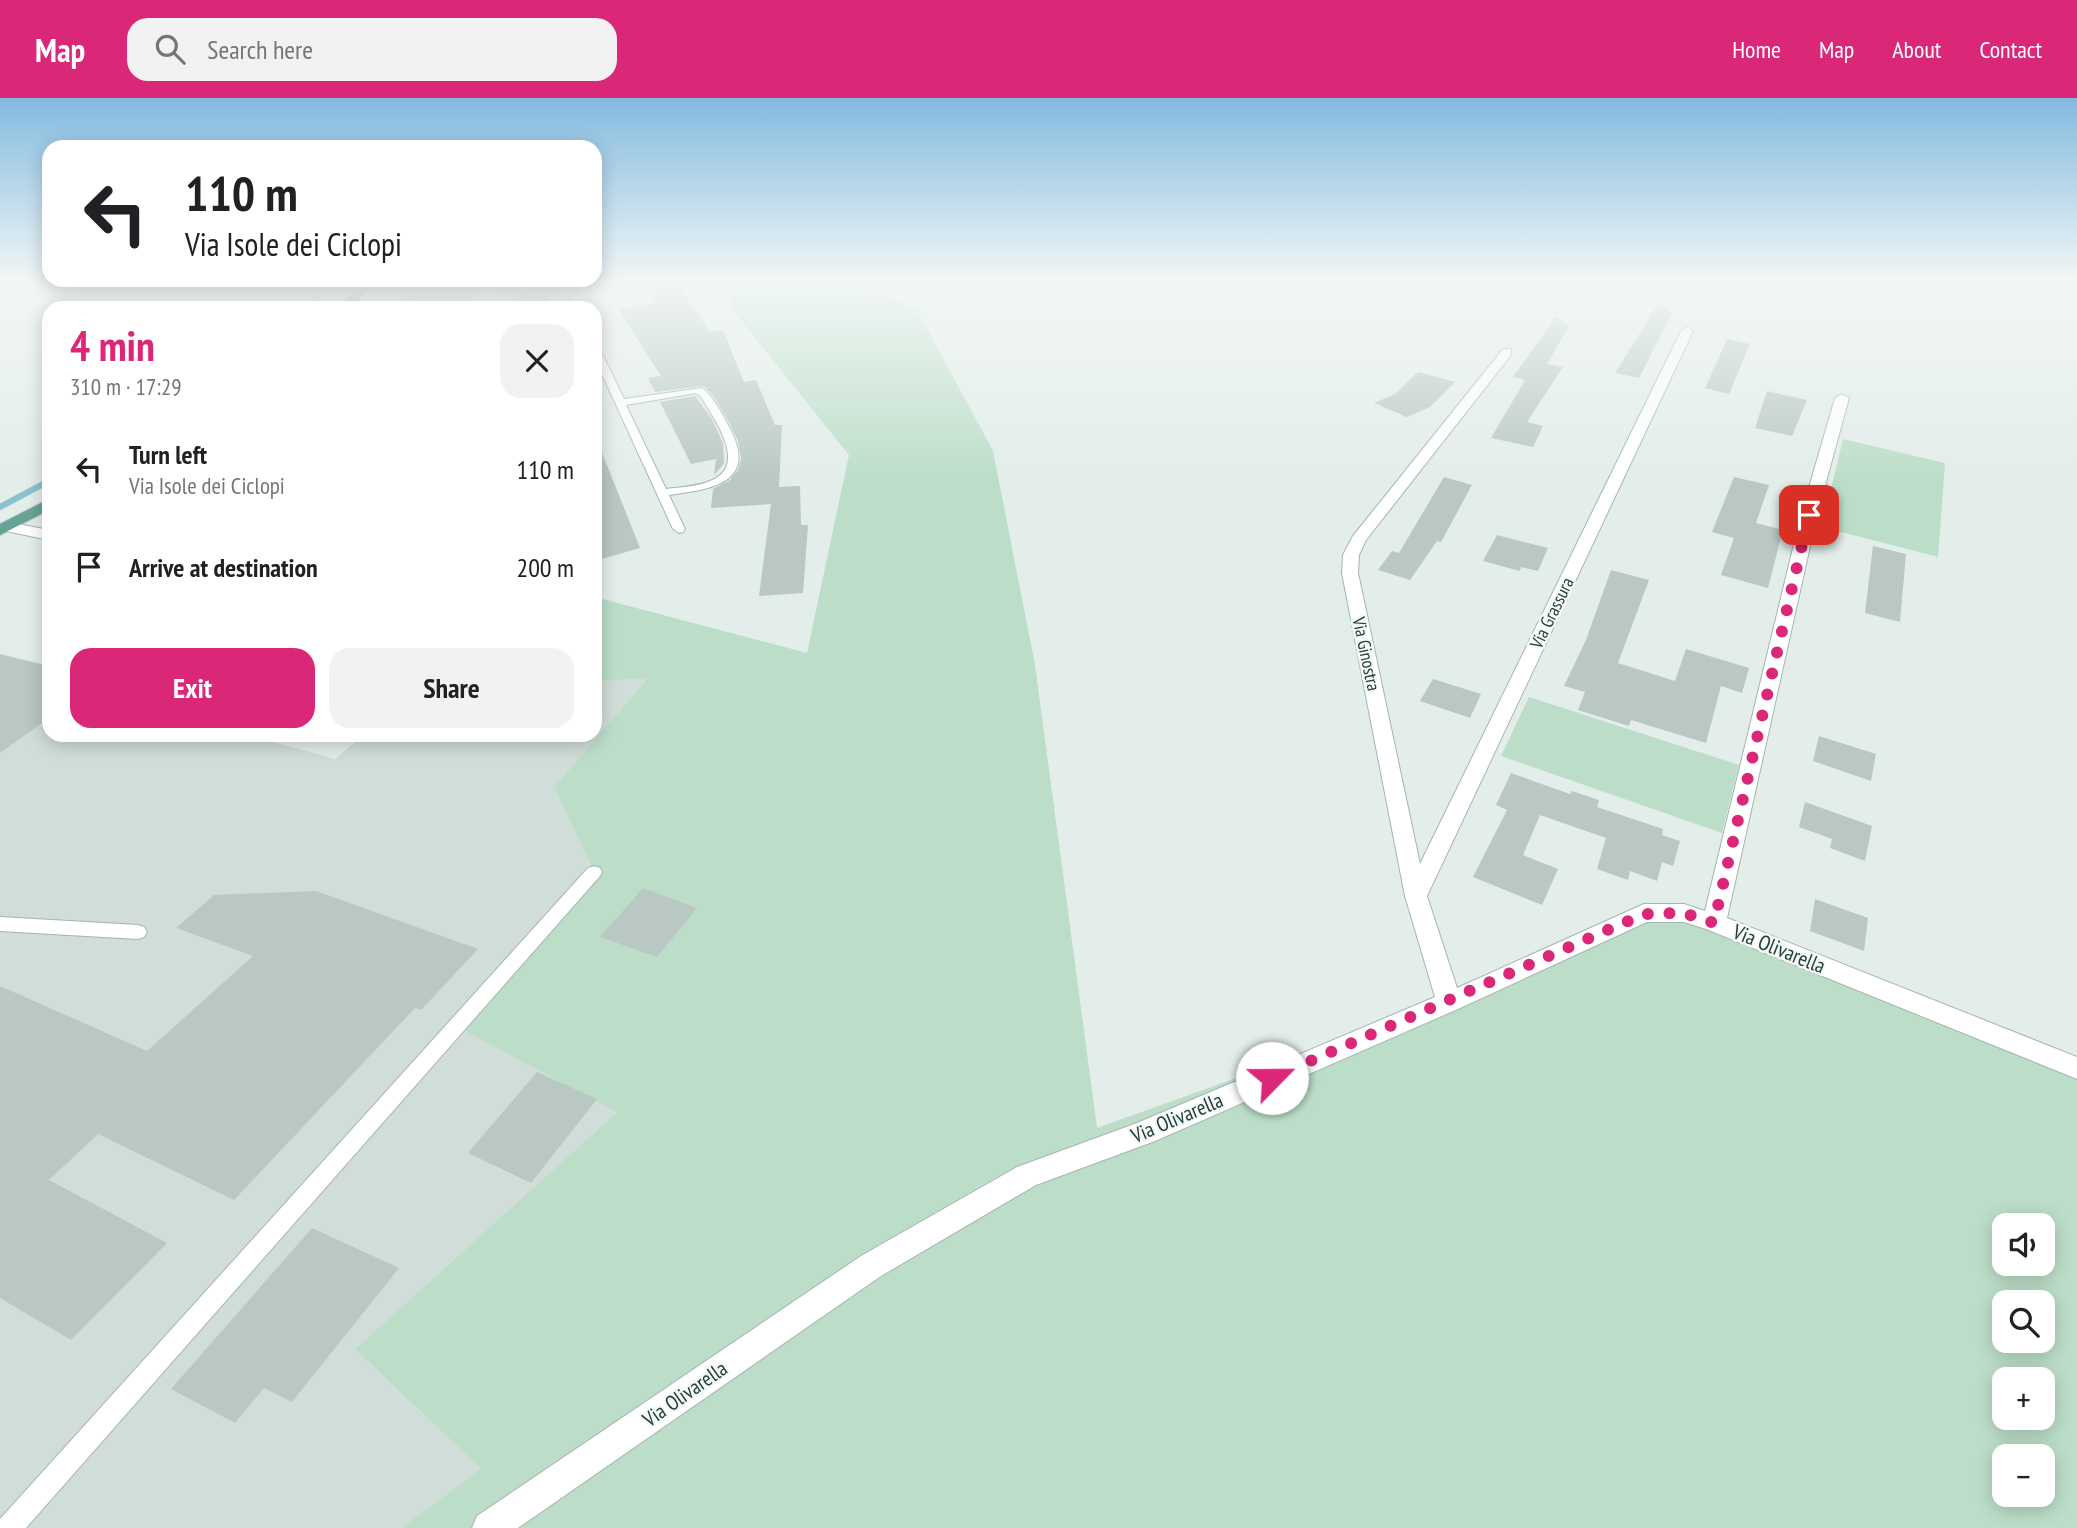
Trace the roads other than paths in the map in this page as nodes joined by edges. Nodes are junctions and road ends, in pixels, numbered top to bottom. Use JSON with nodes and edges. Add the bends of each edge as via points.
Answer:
{"nodes":[{"id":1,"x":1679,"y":348,"type":"edge"},
{"id":2,"x":1507,"y":352,"type":"dead end"},
{"id":3,"x":602,"y":364,"type":"edge"},
{"id":4,"x":1842,"y":398,"type":"dead end"},
{"id":5,"x":620,"y":403,"type":"junction"},
{"id":6,"x":662,"y":493,"type":"junction"},
{"id":7,"x":42,"y":508,"type":"edge"},
{"id":8,"x":4,"y":529,"type":"edge"},
{"id":9,"x":679,"y":529,"type":"dead end"},
{"id":10,"x":42,"y":534,"type":"edge"},
{"id":11,"x":594,"y":872,"type":"dead end"},
{"id":12,"x":1416,"y":896,"type":"junction"},
{"id":13,"x":1714,"y":923,"type":"junction"},
{"id":14,"x":0,"y":924,"type":"edge"},
{"id":15,"x":138,"y":932,"type":"dead end"},
{"id":16,"x":1449,"y":1002,"type":"junction"},
{"id":17,"x":2077,"y":1068,"type":"edge"},
{"id":18,"x":9,"y":1528,"type":"edge"},
{"id":19,"x":489,"y":1528,"type":"edge"}],
"edges":[{"from":1,"to":12,"type":"street","name":"Via Grassura"},
{"from":2,"to":12,"type":"street","name":"Via Ginostra","via":[[1351,555],[1350,573]]},
{"from":3,"to":5,"type":"lane"},
{"from":4,"to":13,"type":"street","via":[[1809,515]]},
{"from":5,"to":6,"type":"lane"},
{"from":5,"to":6,"type":"lane","via":[[698,390],[732,440],[735,455],[724,478]]},
{"from":6,"to":9,"type":"lane"},
{"from":7,"to":8,"type":"main road"},
{"from":8,"to":10,"type":"street"},
{"from":11,"to":18,"type":"lane"},
{"from":12,"to":16,"type":"street","name":"Via Ginostra"},
{"from":13,"to":16,"type":"street","name":"Via Olivarella","via":[[1684,913],[1644,914]]},
{"from":13,"to":17,"type":"street","name":"Via Olivarella"},
{"from":14,"to":15,"type":"lane"},
{"from":16,"to":19,"type":"street","name":"Via Olivarella","via":[[1145,1132],[1027,1176],[871,1266]]}]}
